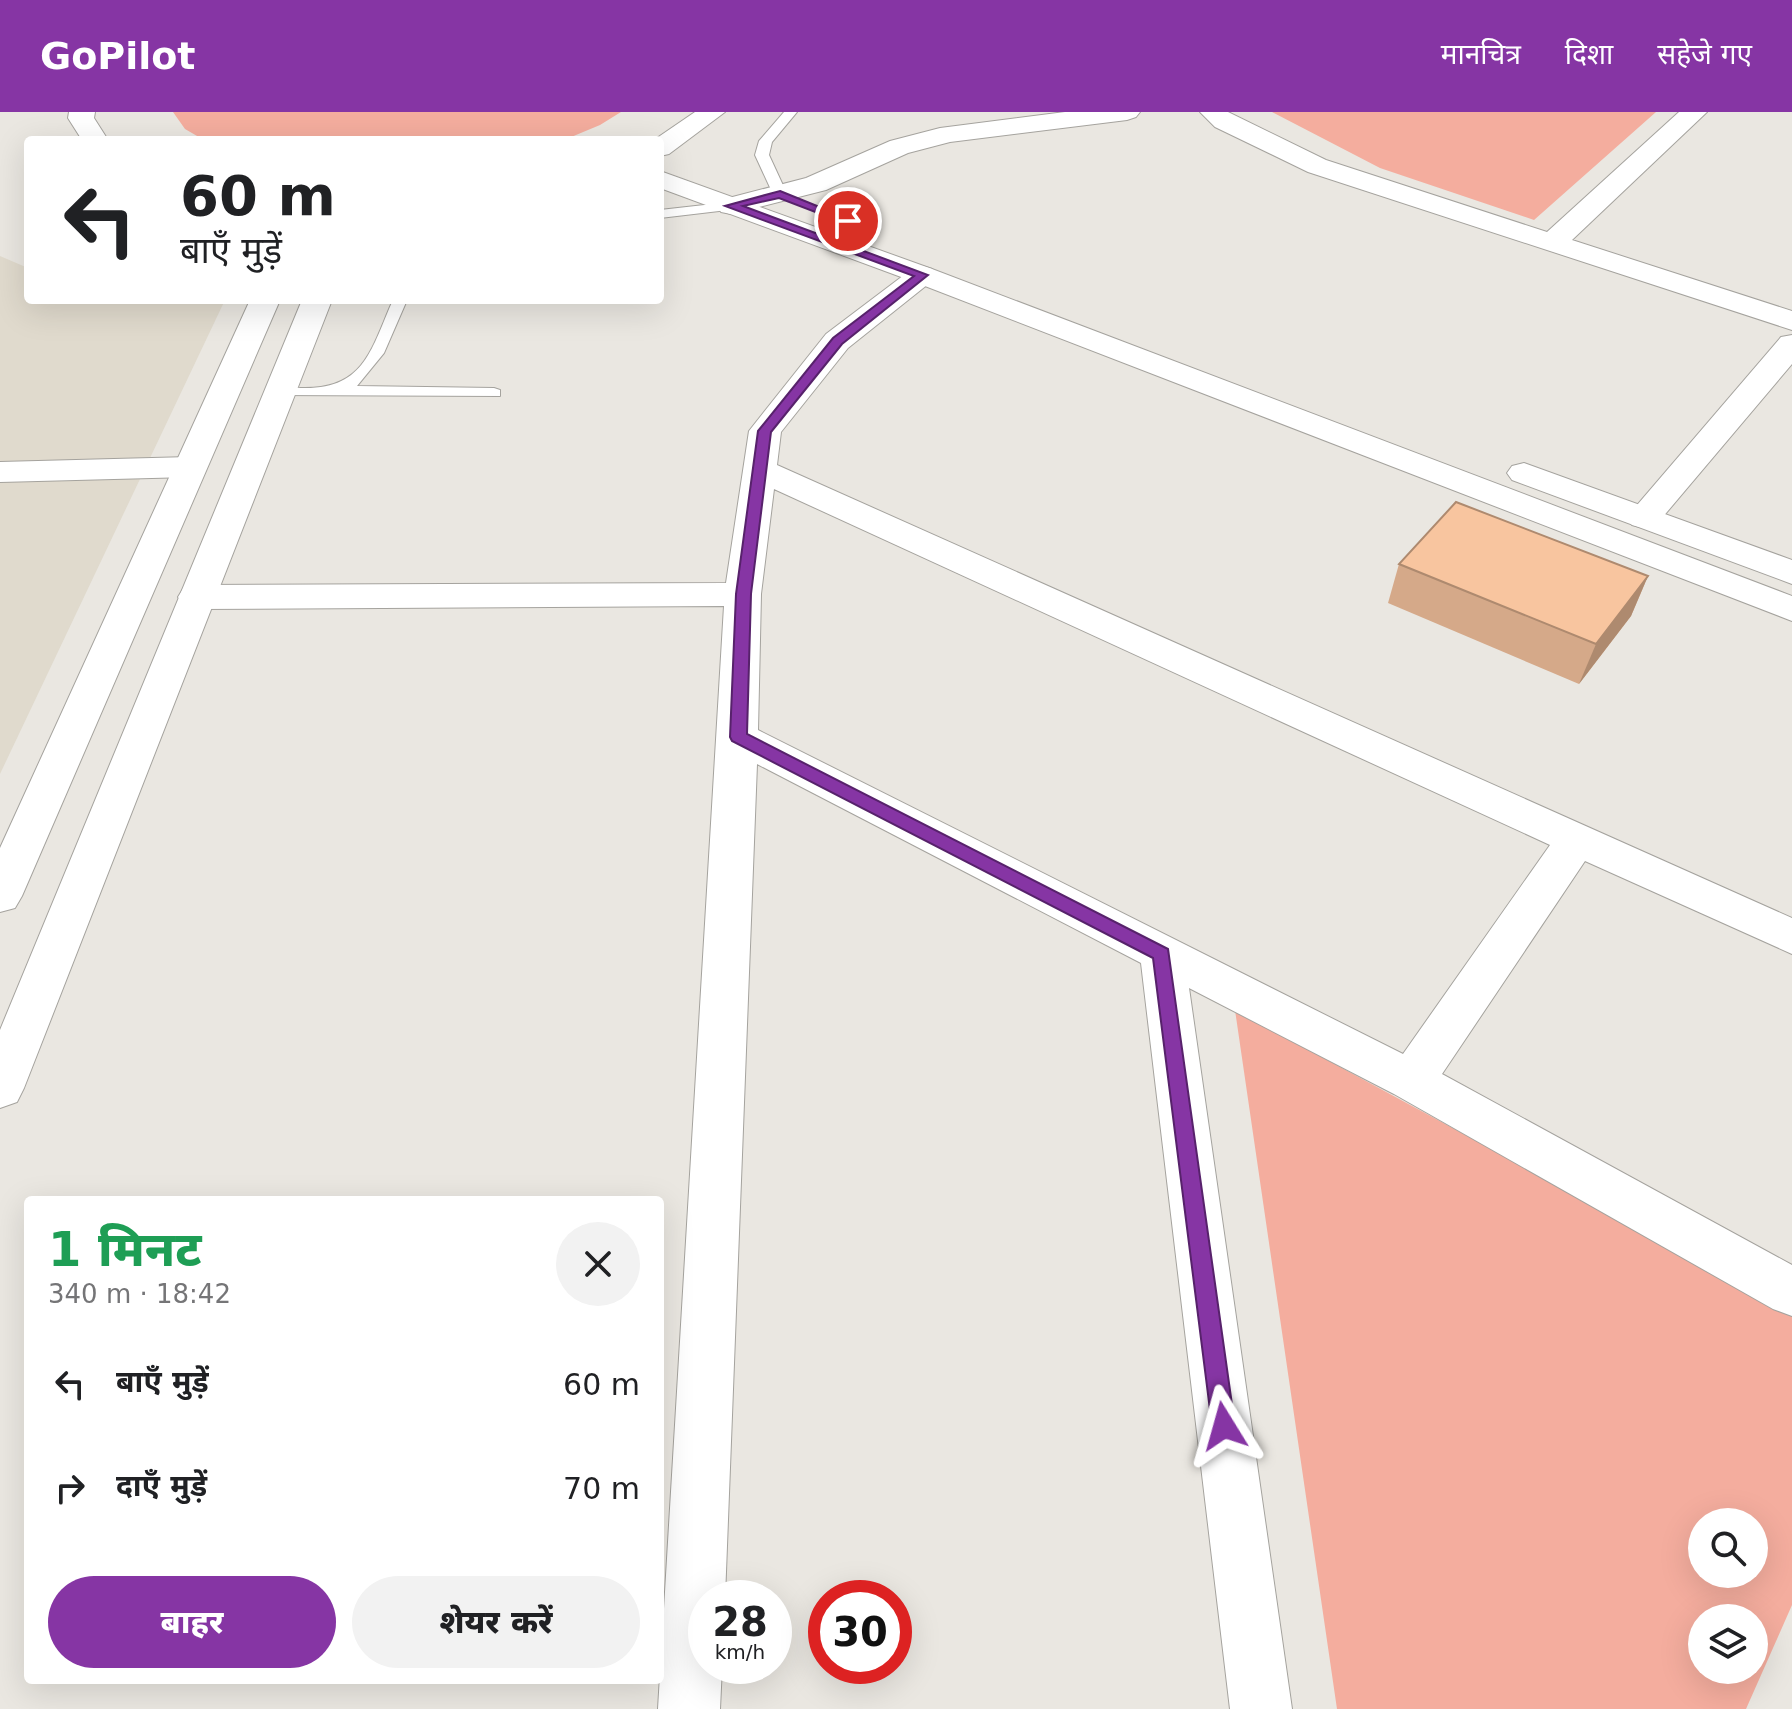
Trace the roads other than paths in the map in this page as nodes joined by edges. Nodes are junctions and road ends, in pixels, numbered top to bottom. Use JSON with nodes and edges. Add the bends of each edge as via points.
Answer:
{"nodes":[{"id":1,"x":82,"y":112,"type":"edge"},
{"id":2,"x":712,"y":112,"type":"edge"},
{"id":3,"x":791,"y":112,"type":"edge"},
{"id":4,"x":1127,"y":112,"type":"edge"},
{"id":5,"x":1213,"y":112,"type":"edge"},
{"id":6,"x":1694,"y":112,"type":"edge"},
{"id":7,"x":92,"y":136,"type":"edge"},
{"id":8,"x":664,"y":145,"type":"edge"},
{"id":9,"x":664,"y":150,"type":"edge"},
{"id":10,"x":664,"y":181,"type":"edge"},
{"id":11,"x":780,"y":194,"type":"junction"},
{"id":12,"x":731,"y":206,"type":"junction"},
{"id":13,"x":664,"y":214,"type":"edge"},
{"id":14,"x":1552,"y":243,"type":"junction"},
{"id":15,"x":922,"y":275,"type":"junction"},
{"id":16,"x":263,"y":304,"type":"edge"},
{"id":17,"x":315,"y":304,"type":"edge"},
{"id":18,"x":398,"y":304,"type":"edge"},
{"id":19,"x":1792,"y":321,"type":"edge"},
{"id":20,"x":1792,"y":344,"type":"edge"},
{"id":21,"x":336,"y":391,"type":"junction"},
{"id":22,"x":279,"y":392,"type":"junction"},
{"id":23,"x":494,"y":393,"type":"dead end"},
{"id":24,"x":1424,"y":436,"type":"dead end"},
{"id":25,"x":1498,"y":464,"type":"dead end"},
{"id":26,"x":190,"y":467,"type":"junction"},
{"id":27,"x":760,"y":470,"type":"junction"},
{"id":28,"x":0,"y":472,"type":"edge"},
{"id":29,"x":1644,"y":518,"type":"junction"},
{"id":30,"x":1792,"y":573,"type":"edge"},
{"id":31,"x":743,"y":594,"type":"junction"},
{"id":32,"x":196,"y":597,"type":"junction"},
{"id":33,"x":1792,"y":609,"type":"edge"},
{"id":34,"x":738,"y":737,"type":"junction"},
{"id":35,"x":1578,"y":838,"type":"junction"},
{"id":36,"x":0,"y":896,"type":"edge"},
{"id":37,"x":1792,"y":937,"type":"edge"},
{"id":38,"x":1162,"y":954,"type":"junction"},
{"id":39,"x":1411,"y":1080,"type":"junction"},
{"id":40,"x":0,"y":1088,"type":"edge"},
{"id":41,"x":1792,"y":1292,"type":"edge"},
{"id":42,"x":689,"y":1709,"type":"edge"},
{"id":43,"x":1261,"y":1709,"type":"edge"}],
"edges":[{"from":1,"to":7,"type":"street"},
{"from":2,"to":8,"type":"street"},
{"from":3,"to":11,"type":"lane","via":[[766,141],[762,155]]},
{"from":4,"to":11,"type":"street","via":[[949,134],[899,147]]},
{"from":5,"to":14,"type":"street","via":[[1317,166]]},
{"from":6,"to":14,"type":"street"},
{"from":9,"to":11,"type":"street"},
{"from":10,"to":12,"type":"street"},
{"from":11,"to":12,"type":"street"},
{"from":11,"to":24,"type":"street"},
{"from":12,"to":13,"type":"lane"},
{"from":12,"to":15,"type":"street"},
{"from":14,"to":19,"type":"street"},
{"from":15,"to":27,"type":"street","via":[[837,341],[794,392],[765,431]]},
{"from":15,"to":33,"type":"street"},
{"from":16,"to":26,"type":"street"},
{"from":17,"to":22,"type":"street"},
{"from":18,"to":21,"type":"lane","via":[[371,362],[357,379]]},
{"from":20,"to":29,"type":"street"},
{"from":21,"to":22,"type":"lane"},
{"from":21,"to":23,"type":"lane"},
{"from":22,"to":32,"type":"street"},
{"from":25,"to":29,"type":"street"},
{"from":26,"to":28,"type":"street"},
{"from":26,"to":36,"type":"street"},
{"from":27,"to":31,"type":"street"},
{"from":27,"to":35,"type":"street"},
{"from":29,"to":30,"type":"street"},
{"from":31,"to":32,"type":"street"},
{"from":31,"to":34,"type":"street"},
{"from":32,"to":40,"type":"street"},
{"from":34,"to":38,"type":"street"},
{"from":34,"to":42,"type":"street"},
{"from":35,"to":37,"type":"street"},
{"from":35,"to":39,"type":"street"},
{"from":38,"to":39,"type":"street"},
{"from":38,"to":43,"type":"street"},
{"from":39,"to":41,"type":"street"}]}
